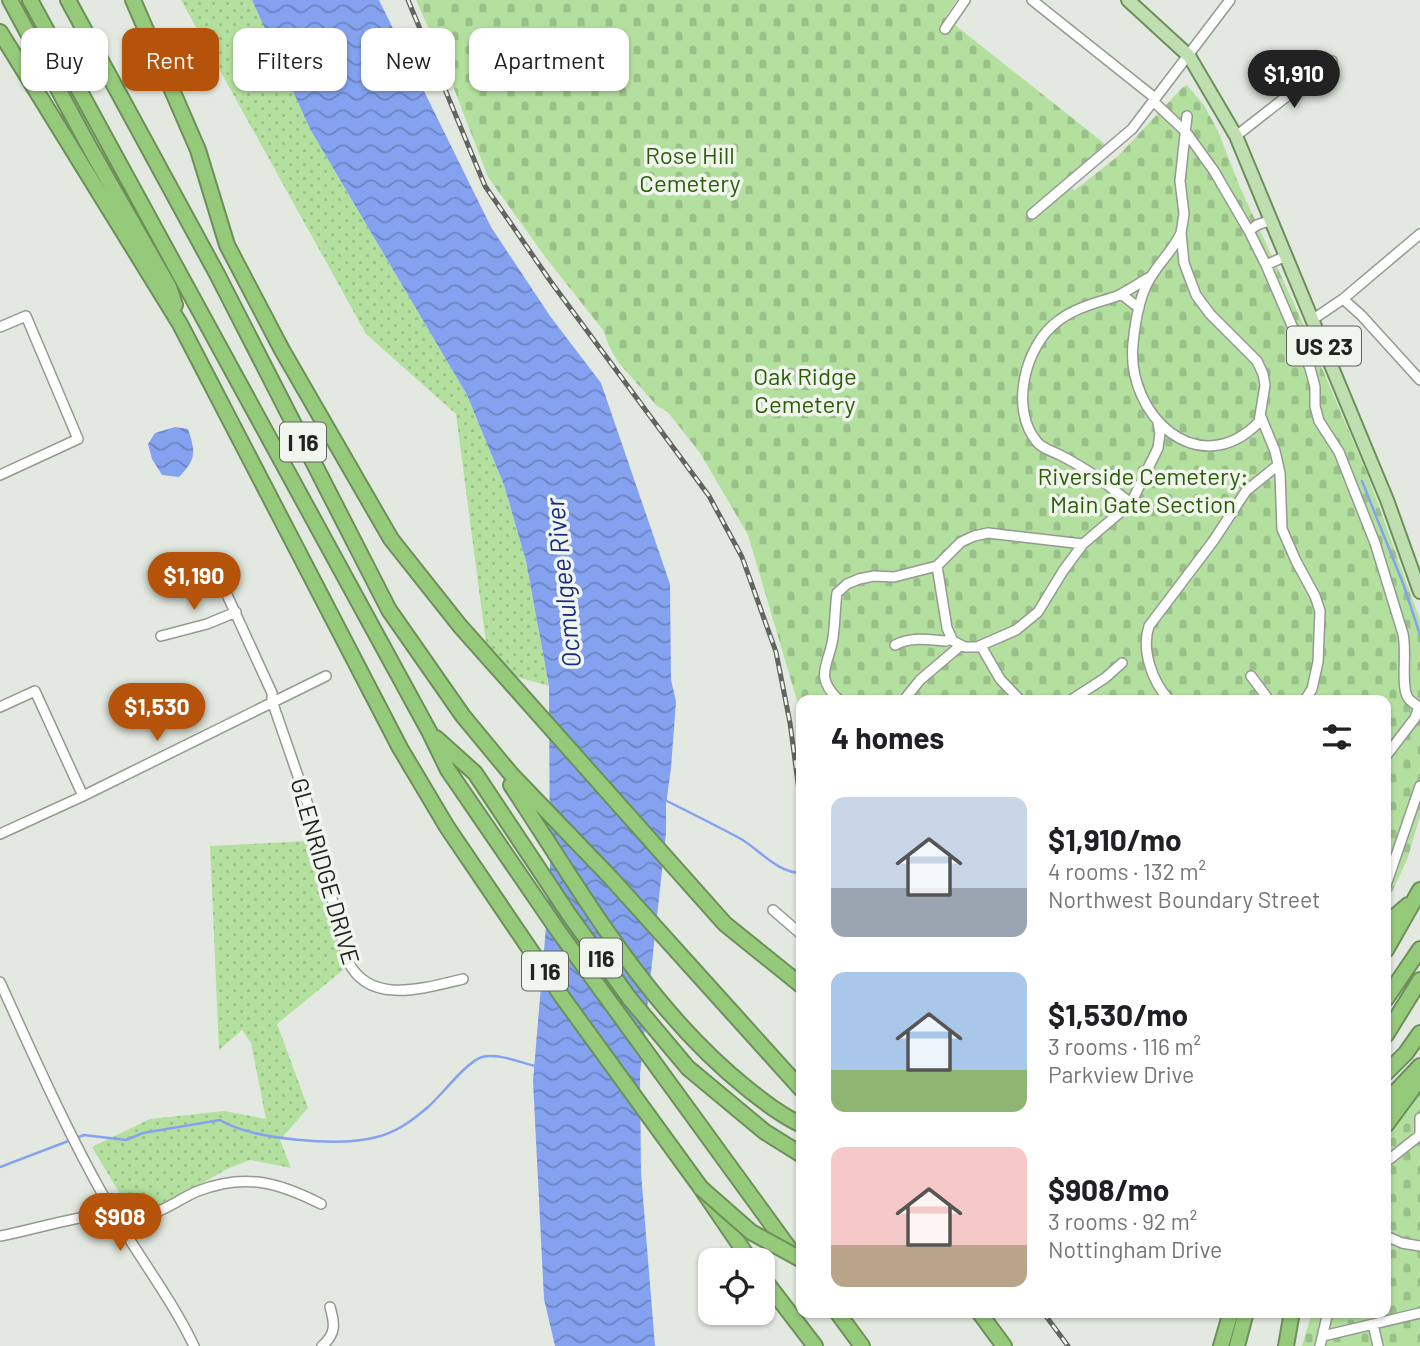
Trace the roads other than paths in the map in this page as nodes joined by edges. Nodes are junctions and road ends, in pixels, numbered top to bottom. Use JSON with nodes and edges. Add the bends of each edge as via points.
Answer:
{"nodes":[{"id":1,"x":10,"y":0,"type":"edge"},
{"id":2,"x":30,"y":0,"type":"edge"},
{"id":3,"x":68,"y":0,"type":"edge"},
{"id":4,"x":133,"y":0,"type":"edge"},
{"id":5,"x":965,"y":0,"type":"edge"},
{"id":6,"x":1031,"y":0,"type":"edge"},
{"id":7,"x":1128,"y":0,"type":"edge"},
{"id":8,"x":1230,"y":0,"type":"edge"},
{"id":9,"x":0,"y":26,"type":"edge"},
{"id":10,"x":945,"y":29,"type":"dead end"},
{"id":11,"x":0,"y":32,"type":"edge"},
{"id":12,"x":9,"y":46,"type":"junction"},
{"id":13,"x":1189,"y":56,"type":"junction"},
{"id":14,"x":1332,"y":61,"type":"dead end"},
{"id":15,"x":1154,"y":100,"type":"junction"},
{"id":16,"x":1187,"y":116,"type":"dead end"},
{"id":17,"x":1186,"y":132,"type":"junction"},
{"id":18,"x":1236,"y":136,"type":"junction"},
{"id":19,"x":1032,"y":214,"type":"dead end"},
{"id":20,"x":1271,"y":220,"type":"junction"},
{"id":21,"x":1249,"y":231,"type":"junction"},
{"id":22,"x":1181,"y":233,"type":"junction"},
{"id":23,"x":1420,"y":234,"type":"edge"},
{"id":24,"x":1286,"y":256,"type":"junction"},
{"id":25,"x":1167,"y":258,"type":"junction"},
{"id":26,"x":1184,"y":263,"type":"junction"},
{"id":27,"x":1266,"y":265,"type":"junction"},
{"id":28,"x":1150,"y":277,"type":"junction"},
{"id":29,"x":1121,"y":294,"type":"junction"},
{"id":30,"x":1343,"y":299,"type":"junction"},
{"id":31,"x":1139,"y":308,"type":"junction"},
{"id":32,"x":1312,"y":320,"type":"junction"},
{"id":33,"x":180,"y":324,"type":"junction"},
{"id":34,"x":0,"y":327,"type":"edge"},
{"id":35,"x":1420,"y":380,"type":"edge"},
{"id":36,"x":1261,"y":418,"type":"junction"},
{"id":37,"x":1158,"y":424,"type":"junction"},
{"id":38,"x":1177,"y":438,"type":"junction"},
{"id":39,"x":1159,"y":445,"type":"junction"},
{"id":40,"x":1278,"y":465,"type":"junction"},
{"id":41,"x":0,"y":475,"type":"edge"},
{"id":42,"x":1131,"y":503,"type":"junction"},
{"id":43,"x":1083,"y":544,"type":"junction"},
{"id":44,"x":937,"y":566,"type":"junction"},
{"id":45,"x":217,"y":573,"type":"dead end"},
{"id":46,"x":1420,"y":592,"type":"edge"},
{"id":47,"x":236,"y":612,"type":"junction"},
{"id":48,"x":161,"y":636,"type":"dead end"},
{"id":49,"x":951,"y":639,"type":"junction"},
{"id":50,"x":895,"y":645,"type":"dead end"},
{"id":51,"x":960,"y":646,"type":"junction"},
{"id":52,"x":981,"y":646,"type":"junction"},
{"id":53,"x":1122,"y":663,"type":"dead end"},
{"id":54,"x":326,"y":676,"type":"dead end"},
{"id":55,"x":1251,"y":676,"type":"dead end"},
{"id":56,"x":834,"y":695,"type":"edge"},
{"id":57,"x":908,"y":695,"type":"edge"},
{"id":58,"x":1015,"y":695,"type":"edge"},
{"id":59,"x":1079,"y":695,"type":"edge"},
{"id":60,"x":1165,"y":695,"type":"edge"},
{"id":61,"x":1265,"y":695,"type":"edge"},
{"id":62,"x":1308,"y":695,"type":"edge"},
{"id":63,"x":272,"y":701,"type":"junction"},
{"id":64,"x":0,"y":707,"type":"edge"},
{"id":65,"x":1420,"y":708,"type":"edge"},
{"id":66,"x":430,"y":733,"type":"junction"},
{"id":67,"x":484,"y":743,"type":"junction"},
{"id":68,"x":1391,"y":749,"type":"edge"},
{"id":69,"x":1420,"y":786,"type":"edge"},
{"id":70,"x":83,"y":796,"type":"junction"},
{"id":71,"x":0,"y":834,"type":"edge"},
{"id":72,"x":1391,"y":861,"type":"edge"},
{"id":73,"x":1417,"y":895,"type":"edge"},
{"id":74,"x":773,"y":909,"type":"dead end"},
{"id":75,"x":1391,"y":919,"type":"edge"},
{"id":76,"x":796,"y":930,"type":"edge"},
{"id":77,"x":1391,"y":941,"type":"edge"},
{"id":78,"x":1420,"y":949,"type":"edge"},
{"id":79,"x":463,"y":979,"type":"dead end"},
{"id":80,"x":1420,"y":980,"type":"edge"},
{"id":81,"x":796,"y":981,"type":"edge"},
{"id":82,"x":0,"y":982,"type":"edge"},
{"id":83,"x":1391,"y":992,"type":"edge"},
{"id":84,"x":1391,"y":1027,"type":"edge"},
{"id":85,"x":1420,"y":1033,"type":"edge"},
{"id":86,"x":1420,"y":1066,"type":"edge"},
{"id":87,"x":1391,"y":1068,"type":"edge"},
{"id":88,"x":1420,"y":1079,"type":"edge"},
{"id":89,"x":796,"y":1083,"type":"edge"},
{"id":90,"x":1391,"y":1096,"type":"edge"},
{"id":91,"x":1391,"y":1118,"type":"edge"},
{"id":92,"x":1420,"y":1118,"type":"edge"},
{"id":93,"x":796,"y":1122,"type":"edge"},
{"id":94,"x":1420,"y":1135,"type":"edge"},
{"id":95,"x":796,"y":1151,"type":"edge"},
{"id":96,"x":1391,"y":1158,"type":"edge"},
{"id":97,"x":701,"y":1188,"type":"junction"},
{"id":98,"x":321,"y":1204,"type":"dead end"},
{"id":99,"x":114,"y":1214,"type":"junction"},
{"id":100,"x":0,"y":1236,"type":"edge"},
{"id":101,"x":1391,"y":1238,"type":"edge"},
{"id":102,"x":1420,"y":1246,"type":"edge"},
{"id":103,"x":742,"y":1248,"type":"edge"},
{"id":104,"x":796,"y":1256,"type":"edge"},
{"id":105,"x":796,"y":1257,"type":"edge"},
{"id":106,"x":775,"y":1295,"type":"edge"},
{"id":107,"x":330,"y":1307,"type":"dead end"},
{"id":108,"x":1420,"y":1312,"type":"edge"},
{"id":109,"x":841,"y":1318,"type":"edge"},
{"id":110,"x":983,"y":1318,"type":"edge"},
{"id":111,"x":1229,"y":1318,"type":"edge"},
{"id":112,"x":1244,"y":1318,"type":"edge"},
{"id":113,"x":1291,"y":1318,"type":"edge"},
{"id":114,"x":1327,"y":1318,"type":"edge"},
{"id":115,"x":1373,"y":1324,"type":"junction"},
{"id":116,"x":1321,"y":1341,"type":"edge"},
{"id":117,"x":194,"y":1346,"type":"edge"},
{"id":118,"x":322,"y":1346,"type":"edge"},
{"id":119,"x":815,"y":1346,"type":"edge"},
{"id":120,"x":862,"y":1346,"type":"edge"},
{"id":121,"x":1004,"y":1346,"type":"edge"},
{"id":122,"x":1221,"y":1346,"type":"edge"},
{"id":123,"x":1237,"y":1346,"type":"edge"},
{"id":124,"x":1286,"y":1346,"type":"edge"},
{"id":125,"x":1378,"y":1346,"type":"edge"}],
"edges":[{"from":1,"to":33,"type":"highway","number":"I 16","via":[[169,286]]},
{"from":2,"to":66,"type":"highway","number":"I16"},
{"from":3,"to":67,"type":"highway","number":"I 16","via":[[217,274],[389,610]]},
{"from":4,"to":81,"type":"highway","number":"I 16","via":[[198,149],[227,245],[391,539],[460,626],[725,924]]},
{"from":5,"to":10,"type":"street"},
{"from":6,"to":15,"type":"street"},
{"from":7,"to":13,"type":"main road","number":"US 23"},
{"from":8,"to":13,"type":"street"},
{"from":9,"to":12,"type":"highway"},
{"from":11,"to":12,"type":"highway"},
{"from":12,"to":33,"type":"highway"},
{"from":13,"to":15,"type":"street"},
{"from":13,"to":18,"type":"main road","number":"US 23"},
{"from":14,"to":18,"type":"street"},
{"from":15,"to":17,"type":"street"},
{"from":15,"to":19,"type":"street","via":[[1124,136]]},
{"from":16,"to":17,"type":"street"},
{"from":17,"to":21,"type":"street"},
{"from":17,"to":22,"type":"street","via":[[1180,181]]},
{"from":18,"to":20,"type":"main road","number":"US 23"},
{"from":20,"to":21,"type":"street"},
{"from":20,"to":24,"type":"main road","number":"US 23"},
{"from":21,"to":27,"type":"street"},
{"from":22,"to":25,"type":"street"},
{"from":22,"to":26,"type":"street"},
{"from":23,"to":30,"type":"street"},
{"from":24,"to":27,"type":"street"},
{"from":24,"to":32,"type":"main road","number":"US 23"},
{"from":25,"to":26,"type":"street"},
{"from":25,"to":28,"type":"street"},
{"from":26,"to":36,"type":"street","via":[[1196,295],[1210,314],[1257,361],[1265,385]]},
{"from":27,"to":65,"type":"street","via":[[1313,378],[1319,421],[1339,452],[1375,543],[1404,634],[1406,695]]},
{"from":28,"to":29,"type":"street"},
{"from":28,"to":31,"type":"street"},
{"from":29,"to":31,"type":"street"},
{"from":29,"to":42,"type":"street","via":[[1056,322],[1043,337],[1027,371],[1023,405],[1029,431],[1038,444],[1099,478]]},
{"from":30,"to":32,"type":"street"},
{"from":30,"to":35,"type":"street"},
{"from":31,"to":37,"type":"street","via":[[1132,366]]},
{"from":32,"to":46,"type":"main road","number":"US 23"},
{"from":33,"to":97,"type":"highway","number":"I 16","via":[[400,748],[447,827],[563,998]]},
{"from":34,"to":41,"type":"street","via":[[26,316],[78,439]]},
{"from":36,"to":38,"type":"street","via":[[1225,443]]},
{"from":36,"to":40,"type":"street"},
{"from":37,"to":38,"type":"street"},
{"from":37,"to":39,"type":"street"},
{"from":38,"to":39,"type":"street"},
{"from":39,"to":42,"type":"street"},
{"from":40,"to":60,"type":"street","via":[[1246,491],[1149,625],[1144,639],[1147,654]]},
{"from":40,"to":62,"type":"street","via":[[1282,529],[1320,611],[1318,662]]},
{"from":42,"to":43,"type":"street"},
{"from":43,"to":44,"type":"street","via":[[988,533],[961,542]]},
{"from":43,"to":52,"type":"street","via":[[1038,612],[1016,630]]},
{"from":44,"to":49,"type":"street"},
{"from":44,"to":56,"type":"street","via":[[859,579],[836,593],[833,642],[823,675]]},
{"from":45,"to":47,"type":"street","name":"GLENRIDGE DRIVE"},
{"from":47,"to":48,"type":"street"},
{"from":47,"to":63,"type":"street","name":"GLENRIDGE DRIVE"},
{"from":49,"to":50,"type":"street","via":[[903,640]]},
{"from":49,"to":51,"type":"street"},
{"from":51,"to":52,"type":"street"},
{"from":51,"to":57,"type":"street"},
{"from":52,"to":58,"type":"street"},
{"from":53,"to":59,"type":"street"},
{"from":54,"to":63,"type":"street"},
{"from":55,"to":61,"type":"street"},
{"from":63,"to":70,"type":"street"},
{"from":63,"to":79,"type":"street","name":"GLENRIDGE DRIVE","via":[[308,805],[353,972],[383,989],[424,988]]},
{"from":64,"to":70,"type":"street","via":[[35,691]]},
{"from":65,"to":68,"type":"street"},
{"from":66,"to":95,"type":"highway","number":"I16","via":[[475,773],[570,916],[630,999],[688,1068],[765,1132]]},
{"from":66,"to":105,"type":"highway","via":[[448,770],[544,910]]},
{"from":67,"to":89,"type":"highway","number":"I 16"},
{"from":67,"to":93,"type":"highway","via":[[613,940],[654,994],[700,1047],[773,1109]]},
{"from":69,"to":72,"type":"street"},
{"from":70,"to":71,"type":"street"},
{"from":73,"to":75,"type":"highway"},
{"from":73,"to":77,"type":"highway"},
{"from":74,"to":76,"type":"street"},
{"from":78,"to":83,"type":"highway"},
{"from":80,"to":84,"type":"highway"},
{"from":82,"to":99,"type":"street","via":[[69,1134]]},
{"from":85,"to":87,"type":"highway"},
{"from":86,"to":90,"type":"highway"},
{"from":88,"to":91,"type":"highway"},
{"from":92,"to":94,"type":"street"},
{"from":94,"to":96,"type":"street"},
{"from":97,"to":103,"type":"highway","bridge":true},
{"from":97,"to":104,"type":"highway","bridge":true,"via":[[751,1232]]},
{"from":98,"to":99,"type":"street","via":[[294,1190],[257,1180],[198,1191],[153,1213]]},
{"from":99,"to":100,"type":"street"},
{"from":99,"to":117,"type":"street","via":[[177,1310]]},
{"from":101,"to":102,"type":"street"},
{"from":106,"to":119,"type":"highway"},
{"from":107,"to":118,"type":"street","via":[[334,1330]]},
{"from":108,"to":115,"type":"street"},
{"from":109,"to":120,"type":"highway"},
{"from":110,"to":121,"type":"highway"},
{"from":111,"to":122,"type":"highway"},
{"from":112,"to":123,"type":"highway"},
{"from":113,"to":124,"type":"highway"},
{"from":114,"to":116,"type":"street"},
{"from":115,"to":116,"type":"street"},
{"from":115,"to":125,"type":"street"}]}
